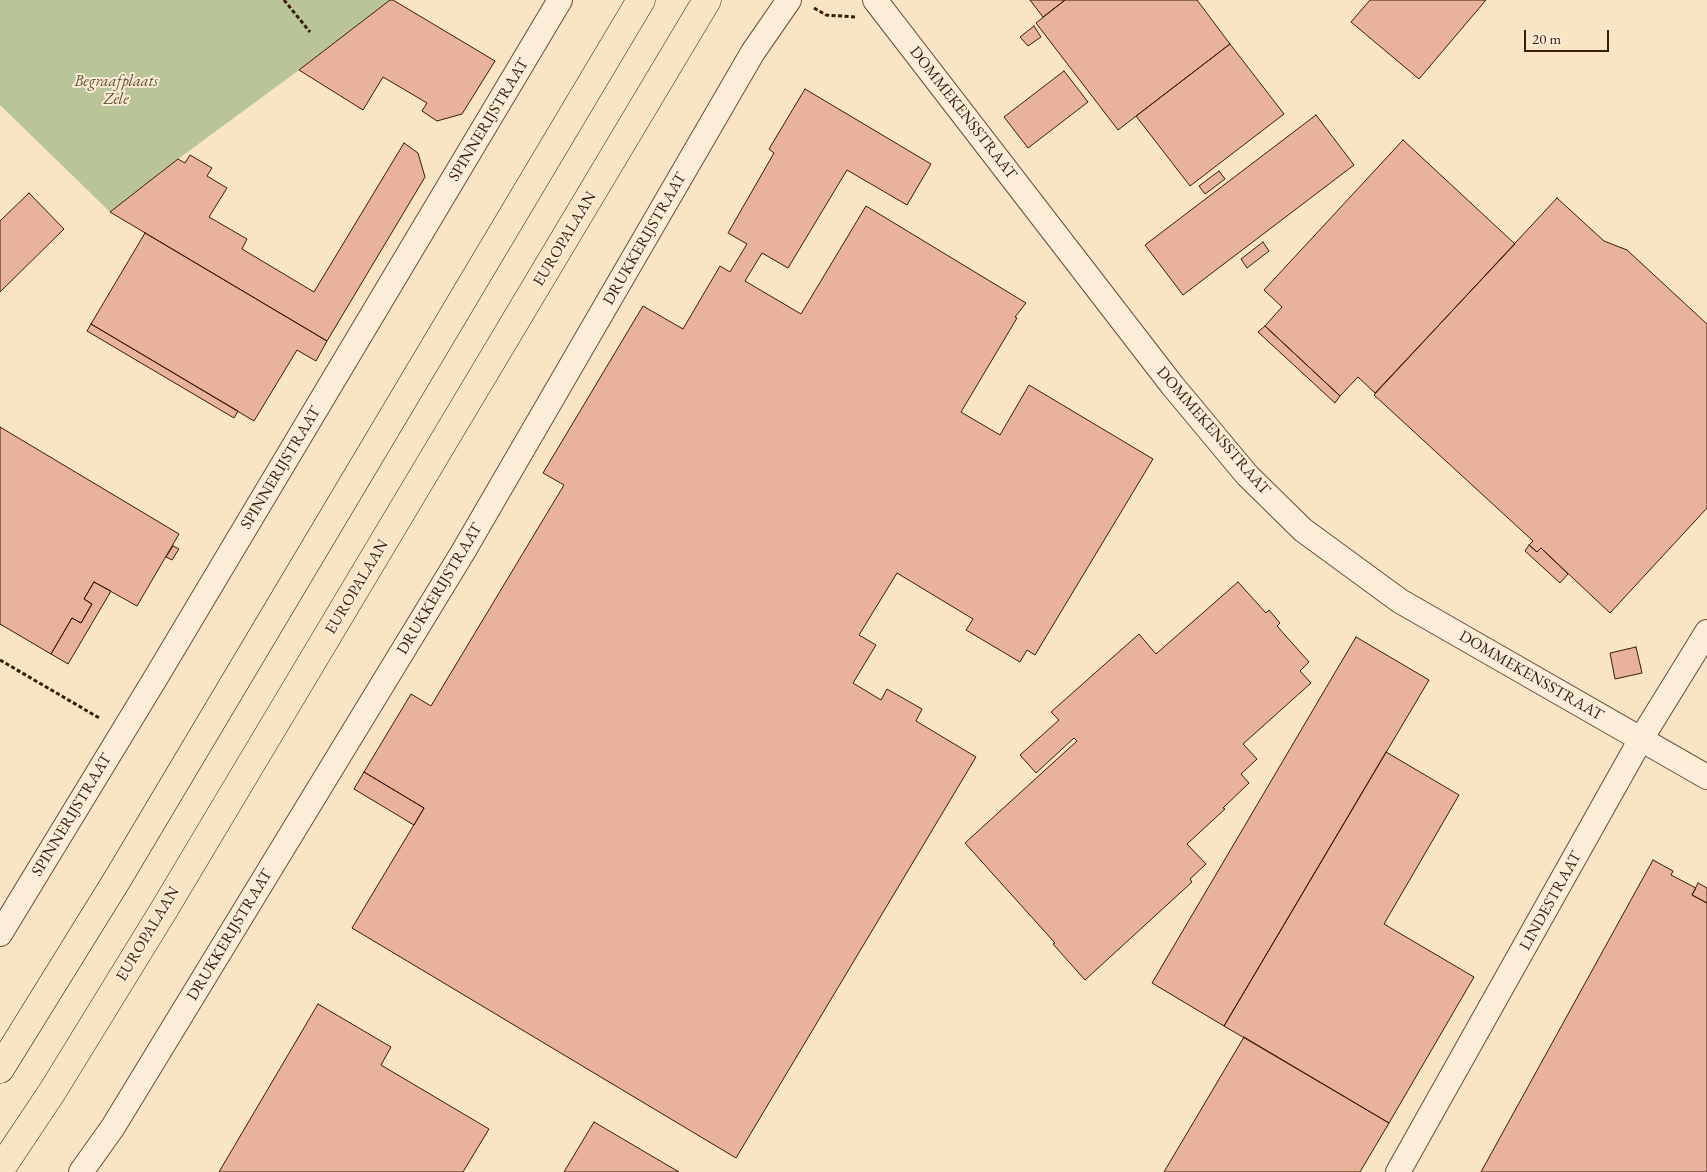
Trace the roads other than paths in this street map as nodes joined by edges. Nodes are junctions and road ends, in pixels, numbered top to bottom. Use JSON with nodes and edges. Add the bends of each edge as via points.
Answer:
{"nodes":[{"id":1,"x":560,"y":0,"type":"edge"},
{"id":2,"x":641,"y":0,"type":"edge"},
{"id":3,"x":706,"y":0,"type":"edge"},
{"id":4,"x":875,"y":0,"type":"edge"},
{"id":5,"x":798,"y":2,"type":"edge"},
{"id":6,"x":1707,"y":632,"type":"edge"},
{"id":7,"x":1641,"y":739,"type":"junction"},
{"id":8,"x":1707,"y":777,"type":"edge"},
{"id":9,"x":0,"y":934,"type":"edge"},
{"id":10,"x":0,"y":1069,"type":"edge"},
{"id":11,"x":0,"y":1170,"type":"edge"},
{"id":12,"x":81,"y":1172,"type":"edge"},
{"id":13,"x":1398,"y":1172,"type":"edge"}],
"edges":[{"from":1,"to":9,"type":"street","name":"SPINNERIJSTRAAT"},
{"from":2,"to":10,"type":"highway","via":[[117,880]]},
{"from":3,"to":11,"type":"highway","name":"EUROPALAAN","via":[[165,908]]},
{"from":4,"to":7,"type":"street","name":"DOMMEKENSSTRAAT","via":[[1172,385],[1247,475],[1303,530],[1400,601]]},
{"from":5,"to":12,"type":"street","name":"DRUKKERIJSTRAAT","via":[[753,52],[457,561],[113,1126]]},
{"from":6,"to":7,"type":"street","name":"LINDESTRAAT"},
{"from":7,"to":8,"type":"street","name":"DOMMEKENSSTRAAT"},
{"from":7,"to":13,"type":"street","name":"LINDESTRAAT"}]}
